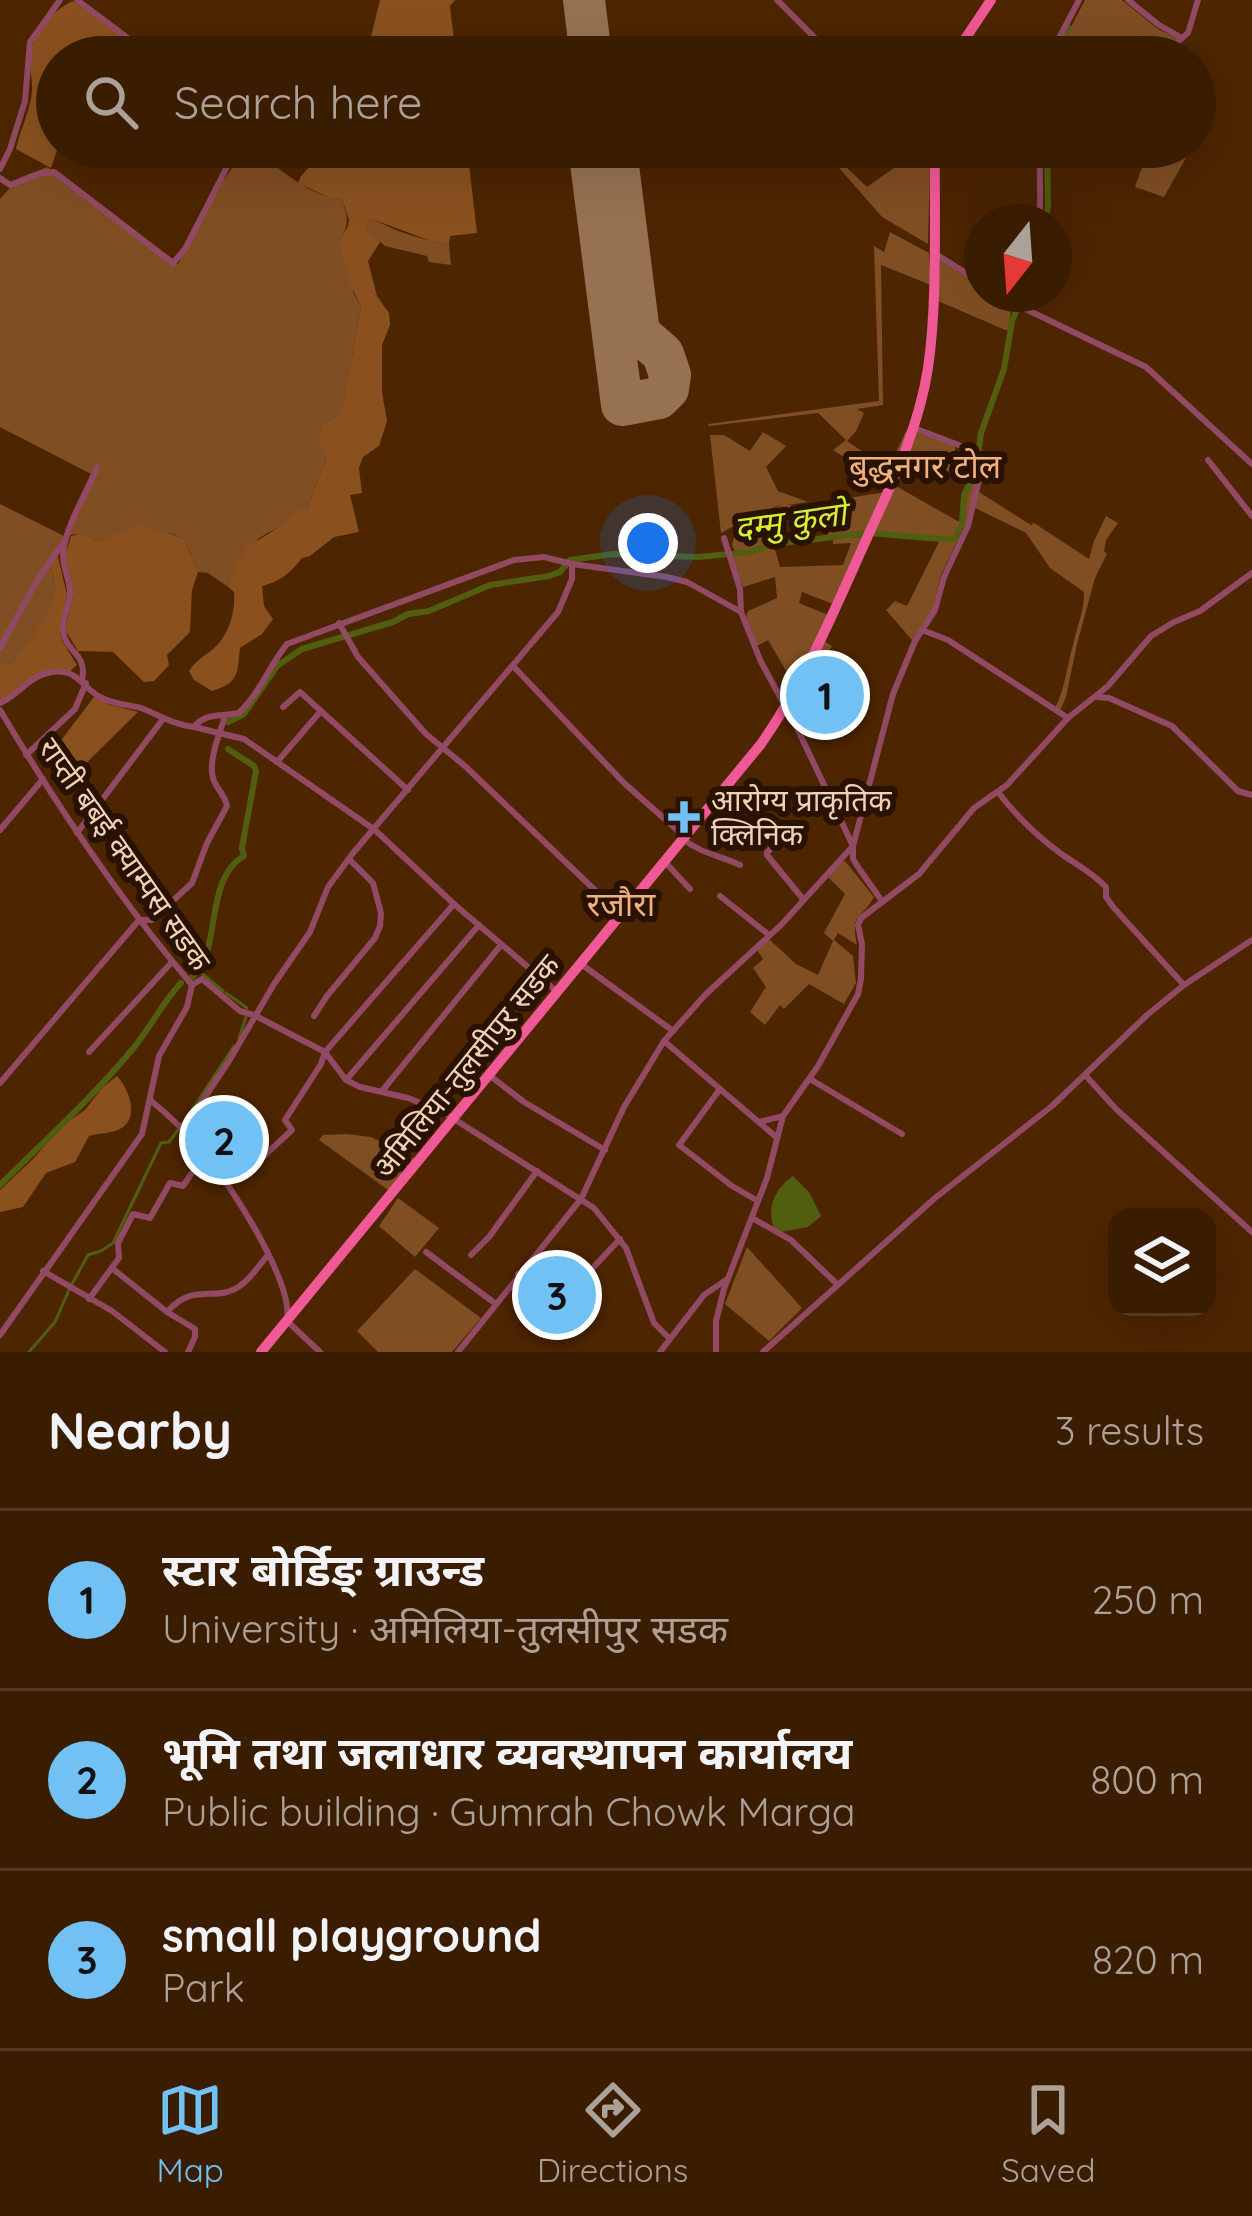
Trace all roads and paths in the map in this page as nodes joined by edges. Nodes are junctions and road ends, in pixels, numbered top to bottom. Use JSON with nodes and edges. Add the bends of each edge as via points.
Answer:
{"nodes":[{"id":1,"x":60,"y":0,"type":"edge"},
{"id":2,"x":77,"y":0,"type":"edge"},
{"id":3,"x":777,"y":0,"type":"edge"},
{"id":4,"x":1079,"y":0,"type":"edge"},
{"id":5,"x":1128,"y":0,"type":"edge"},
{"id":6,"x":1198,"y":0,"type":"edge"},
{"id":7,"x":985,"y":2,"type":"edge"},
{"id":8,"x":125,"y":36,"type":"edge"},
{"id":9,"x":812,"y":36,"type":"edge"},
{"id":10,"x":965,"y":36,"type":"edge"},
{"id":11,"x":1060,"y":36,"type":"edge"},
{"id":12,"x":1178,"y":36,"type":"edge"},
{"id":13,"x":1184,"y":36,"type":"edge"},
{"id":14,"x":226,"y":168,"type":"edge"},
{"id":15,"x":935,"y":168,"type":"edge"},
{"id":16,"x":1040,"y":168,"type":"edge"},
{"id":17,"x":0,"y":169,"type":"edge"},
{"id":18,"x":0,"y":178,"type":"edge"},
{"id":19,"x":1041,"y":204,"type":"edge"},
{"id":20,"x":933,"y":252,"type":"junction"},
{"id":21,"x":964,"y":272,"type":"edge"},
{"id":22,"x":1032,"y":312,"type":"edge"},
{"id":23,"x":914,"y":428,"type":"junction"},
{"id":24,"x":1208,"y":460,"type":"dead end"},
{"id":25,"x":1252,"y":464,"type":"edge"},
{"id":26,"x":97,"y":467,"type":"dead end"},
{"id":27,"x":1252,"y":516,"type":"edge"},
{"id":28,"x":724,"y":538,"type":"dead end"},
{"id":29,"x":66,"y":539,"type":"junction"},
{"id":30,"x":572,"y":564,"type":"junction"},
{"id":31,"x":1252,"y":573,"type":"edge"},
{"id":32,"x":741,"y":612,"type":"junction"},
{"id":33,"x":922,"y":630,"type":"junction"},
{"id":34,"x":343,"y":632,"type":"junction"},
{"id":35,"x":0,"y":648,"type":"edge"},
{"id":36,"x":514,"y":667,"type":"junction"},
{"id":37,"x":84,"y":682,"type":"junction"},
{"id":38,"x":1094,"y":697,"type":"junction"},
{"id":39,"x":0,"y":707,"type":"edge"},
{"id":40,"x":283,"y":707,"type":"dead end"},
{"id":41,"x":786,"y":708,"type":"junction"},
{"id":42,"x":320,"y":712,"type":"junction"},
{"id":43,"x":225,"y":716,"type":"junction"},
{"id":44,"x":1068,"y":718,"type":"junction"},
{"id":45,"x":164,"y":719,"type":"junction"},
{"id":46,"x":194,"y":727,"type":"junction"},
{"id":47,"x":219,"y":735,"type":"junction"},
{"id":48,"x":443,"y":750,"type":"junction"},
{"id":49,"x":26,"y":755,"type":"junction"},
{"id":50,"x":278,"y":762,"type":"junction"},
{"id":51,"x":43,"y":778,"type":"junction"},
{"id":52,"x":409,"y":790,"type":"junction"},
{"id":53,"x":998,"y":792,"type":"junction"},
{"id":54,"x":1252,"y":795,"type":"edge"},
{"id":55,"x":795,"y":829,"type":"dead end"},
{"id":56,"x":0,"y":830,"type":"edge"},
{"id":57,"x":376,"y":830,"type":"junction"},
{"id":58,"x":77,"y":833,"type":"junction"},
{"id":59,"x":684,"y":838,"type":"junction"},
{"id":60,"x":853,"y":846,"type":"junction"},
{"id":61,"x":349,"y":859,"type":"junction"},
{"id":62,"x":665,"y":862,"type":"junction"},
{"id":63,"x":740,"y":865,"type":"dead end"},
{"id":64,"x":690,"y":889,"type":"dead end"},
{"id":65,"x":720,"y":896,"type":"dead end"},
{"id":66,"x":803,"y":899,"type":"junction"},
{"id":67,"x":882,"y":902,"type":"junction"},
{"id":68,"x":454,"y":904,"type":"junction"},
{"id":69,"x":621,"y":915,"type":"junction"},
{"id":70,"x":139,"y":920,"type":"junction"},
{"id":71,"x":478,"y":925,"type":"junction"},
{"id":72,"x":769,"y":935,"type":"junction"},
{"id":73,"x":1252,"y":940,"type":"edge"},
{"id":74,"x":501,"y":945,"type":"junction"},
{"id":75,"x":172,"y":962,"type":"junction"},
{"id":76,"x":581,"y":964,"type":"junction"},
{"id":77,"x":192,"y":985,"type":"junction"},
{"id":78,"x":1184,"y":985,"type":"junction"},
{"id":79,"x":558,"y":992,"type":"junction"},
{"id":80,"x":254,"y":1015,"type":"junction"},
{"id":81,"x":314,"y":1016,"type":"dead end"},
{"id":82,"x":673,"y":1031,"type":"junction"},
{"id":83,"x":664,"y":1041,"type":"junction"},
{"id":84,"x":88,"y":1052,"type":"dead end"},
{"id":85,"x":325,"y":1052,"type":"junction"},
{"id":86,"x":489,"y":1075,"type":"junction"},
{"id":87,"x":1085,"y":1075,"type":"junction"},
{"id":88,"x":810,"y":1079,"type":"junction"},
{"id":89,"x":346,"y":1080,"type":"junction"},
{"id":90,"x":0,"y":1083,"type":"edge"},
{"id":91,"x":720,"y":1089,"type":"junction"},
{"id":92,"x":382,"y":1092,"type":"junction"},
{"id":93,"x":150,"y":1100,"type":"junction"},
{"id":94,"x":783,"y":1116,"type":"junction"},
{"id":95,"x":455,"y":1119,"type":"junction"},
{"id":96,"x":759,"y":1122,"type":"junction"},
{"id":97,"x":183,"y":1130,"type":"junction"},
{"id":98,"x":902,"y":1135,"type":"dead end"},
{"id":99,"x":776,"y":1136,"type":"junction"},
{"id":100,"x":605,"y":1150,"type":"junction"},
{"id":101,"x":205,"y":1154,"type":"junction"},
{"id":102,"x":537,"y":1171,"type":"junction"},
{"id":103,"x":225,"y":1181,"type":"junction"},
{"id":104,"x":581,"y":1199,"type":"junction"},
{"id":105,"x":758,"y":1201,"type":"junction"},
{"id":106,"x":752,"y":1218,"type":"junction"},
{"id":107,"x":1252,"y":1232,"type":"edge"},
{"id":108,"x":620,"y":1239,"type":"junction"},
{"id":109,"x":426,"y":1252,"type":"dead end"},
{"id":110,"x":268,"y":1255,"type":"junction"},
{"id":111,"x":471,"y":1255,"type":"dead end"},
{"id":112,"x":112,"y":1268,"type":"junction"},
{"id":113,"x":44,"y":1271,"type":"junction"},
{"id":114,"x":518,"y":1274,"type":"junction"},
{"id":115,"x":729,"y":1278,"type":"junction"},
{"id":116,"x":837,"y":1284,"type":"junction"},
{"id":117,"x":89,"y":1299,"type":"junction"},
{"id":118,"x":496,"y":1304,"type":"junction"},
{"id":119,"x":167,"y":1312,"type":"junction"},
{"id":120,"x":287,"y":1321,"type":"junction"},
{"id":121,"x":0,"y":1335,"type":"edge"},
{"id":122,"x":670,"y":1339,"type":"junction"},
{"id":123,"x":165,"y":1352,"type":"edge"},
{"id":124,"x":188,"y":1352,"type":"edge"},
{"id":125,"x":261,"y":1352,"type":"edge"},
{"id":126,"x":320,"y":1352,"type":"edge"},
{"id":127,"x":458,"y":1352,"type":"edge"},
{"id":128,"x":660,"y":1352,"type":"edge"},
{"id":129,"x":716,"y":1352,"type":"edge"},
{"id":130,"x":764,"y":1352,"type":"edge"}],
"edges":[{"from":1,"to":17,"type":"street","via":[[30,42],[25,100]]},
{"from":2,"to":8,"type":"street"},
{"from":3,"to":9,"type":"street"},
{"from":4,"to":11,"type":"street"},
{"from":5,"to":12,"type":"street"},
{"from":6,"to":13,"type":"street"},
{"from":7,"to":10,"type":"main road"},
{"from":14,"to":18,"type":"street","via":[[173,263],[54,172],[10,185]]},
{"from":15,"to":20,"type":"main road","name":"अमिलिया-तुलसीपुर सडक"},
{"from":16,"to":19,"type":"street"},
{"from":20,"to":21,"type":"street"},
{"from":20,"to":23,"type":"main road","name":"अमिलिया-तुलसीपुर सडक","via":[[928,367]]},
{"from":22,"to":25,"type":"street","via":[[1145,367]]},
{"from":23,"to":33,"type":"street","via":[[985,455],[974,508]]},
{"from":23,"to":41,"type":"main road","name":"अमिलिया-तुलसीपुर सडक"},
{"from":24,"to":27,"type":"street"},
{"from":26,"to":29,"type":"street"},
{"from":28,"to":32,"type":"street"},
{"from":29,"to":35,"type":"street"},
{"from":29,"to":37,"type":"street","via":[[63,630],[82,660]]},
{"from":30,"to":32,"type":"street","via":[[687,582]]},
{"from":30,"to":34,"type":"street","via":[[514,560]]},
{"from":30,"to":36,"type":"street","via":[[558,612]]},
{"from":31,"to":38,"type":"street","via":[[1151,636]]},
{"from":32,"to":41,"type":"street"},
{"from":33,"to":44,"type":"street"},
{"from":33,"to":60,"type":"street","via":[[893,694]]},
{"from":34,"to":43,"type":"street","via":[[287,644],[252,701]]},
{"from":34,"to":48,"type":"street"},
{"from":36,"to":48,"type":"street"},
{"from":36,"to":59,"type":"street"},
{"from":37,"to":39,"type":"street","via":[[42,674]]},
{"from":37,"to":45,"type":"street","via":[[103,699]]},
{"from":37,"to":49,"type":"street","via":[[75,709]]},
{"from":38,"to":44,"type":"street"},
{"from":38,"to":54,"type":"street","via":[[1172,726],[1238,791]]},
{"from":39,"to":49,"type":"street","name":"राप्ती बबई क्याम्पस सडक"},
{"from":40,"to":42,"type":"street","via":[[299,692]]},
{"from":41,"to":59,"type":"main road","name":"अमिलिया-तुलसीपुर सडक"},
{"from":41,"to":60,"type":"street"},
{"from":42,"to":50,"type":"street"},
{"from":42,"to":52,"type":"street"},
{"from":43,"to":46,"type":"street"},
{"from":43,"to":47,"type":"street"},
{"from":44,"to":53,"type":"street"},
{"from":45,"to":46,"type":"street"},
{"from":45,"to":58,"type":"street"},
{"from":46,"to":47,"type":"street"},
{"from":47,"to":50,"type":"street","via":[[244,739]]},
{"from":47,"to":70,"type":"street","via":[[213,775],[226,806],[192,883],[152,920]]},
{"from":48,"to":52,"type":"street"},
{"from":48,"to":69,"type":"street"},
{"from":49,"to":51,"type":"street","name":"राप्ती बबई क्याम्पस सडक"},
{"from":50,"to":57,"type":"street"},
{"from":51,"to":56,"type":"street"},
{"from":51,"to":58,"type":"street","name":"राप्ती बबई क्याम्पस सडक"},
{"from":52,"to":57,"type":"street"},
{"from":53,"to":67,"type":"street"},
{"from":53,"to":78,"type":"street","via":[[1040,837],[1106,887],[1114,908]]},
{"from":55,"to":66,"type":"street","via":[[767,855]]},
{"from":57,"to":61,"type":"street"},
{"from":57,"to":68,"type":"street"},
{"from":58,"to":70,"type":"street","name":"राप्ती बबई क्याम्पस सडक"},
{"from":59,"to":62,"type":"main road","name":"अमिलिया-तुलसीपुर सडक"},
{"from":59,"to":63,"type":"street"},
{"from":60,"to":66,"type":"street"},
{"from":60,"to":67,"type":"street"},
{"from":61,"to":80,"type":"street"},
{"from":61,"to":81,"type":"street","via":[[373,883],[380,926]]},
{"from":62,"to":64,"type":"street"},
{"from":62,"to":69,"type":"main road","name":"अमिलिया-तुलसीपुर सडक"},
{"from":65,"to":72,"type":"street"},
{"from":66,"to":72,"type":"street"},
{"from":67,"to":88,"type":"street","via":[[859,921],[858,994]]},
{"from":68,"to":71,"type":"street"},
{"from":68,"to":85,"type":"street"},
{"from":69,"to":76,"type":"main road","name":"अमिलिया-तुलसीपुर सडक"},
{"from":70,"to":75,"type":"street","name":"राप्ती बबई क्याम्पस सडक"},
{"from":70,"to":90,"type":"street"},
{"from":71,"to":74,"type":"street"},
{"from":71,"to":89,"type":"street"},
{"from":72,"to":82,"type":"street"},
{"from":73,"to":78,"type":"street"},
{"from":74,"to":79,"type":"street"},
{"from":74,"to":92,"type":"street"},
{"from":75,"to":77,"type":"street","name":"राप्ती बबई क्याम्पस सडक"},
{"from":75,"to":84,"type":"street"},
{"from":76,"to":79,"type":"main road","name":"अमिलिया-तुलसीपुर सडक"},
{"from":76,"to":82,"type":"street"},
{"from":77,"to":80,"type":"street","via":[[202,979]]},
{"from":77,"to":93,"type":"street","name":"राप्ती बबई क्याम्पस सडक","via":[[159,1056]]},
{"from":78,"to":87,"type":"street"},
{"from":79,"to":86,"type":"main road","name":"अमिलिया-तुलसीपुर सडक"},
{"from":80,"to":85,"type":"street"},
{"from":80,"to":97,"type":"street"},
{"from":82,"to":83,"type":"street"},
{"from":83,"to":91,"type":"street"},
{"from":83,"to":100,"type":"street"},
{"from":85,"to":89,"type":"street"},
{"from":85,"to":103,"type":"street","via":[[285,1120],[292,1130]]},
{"from":86,"to":95,"type":"main road","name":"अमिलिया-तुलसीपुर सडक"},
{"from":86,"to":100,"type":"street"},
{"from":87,"to":107,"type":"street"},
{"from":87,"to":116,"type":"street"},
{"from":88,"to":94,"type":"street"},
{"from":88,"to":98,"type":"street"},
{"from":89,"to":92,"type":"street"},
{"from":91,"to":96,"type":"street"},
{"from":91,"to":105,"type":"street","via":[[679,1145]]},
{"from":92,"to":95,"type":"street"},
{"from":93,"to":97,"type":"street"},
{"from":93,"to":113,"type":"street","name":"राप्ती बबई क्याम्पस सडक","via":[[142,1134]]},
{"from":94,"to":96,"type":"street"},
{"from":94,"to":99,"type":"street"},
{"from":95,"to":102,"type":"street"},
{"from":95,"to":120,"type":"main road","name":"अमिलिया-तुलसीपुर सडक"},
{"from":96,"to":99,"type":"street"},
{"from":97,"to":101,"type":"street"},
{"from":99,"to":105,"type":"street"},
{"from":100,"to":104,"type":"street"},
{"from":101,"to":103,"type":"street"},
{"from":101,"to":112,"type":"street","via":[[183,1186],[170,1183],[150,1218],[133,1214]]},
{"from":102,"to":104,"type":"street"},
{"from":102,"to":111,"type":"street"},
{"from":103,"to":110,"type":"street"},
{"from":104,"to":108,"type":"street"},
{"from":104,"to":114,"type":"street"},
{"from":105,"to":106,"type":"street"},
{"from":106,"to":115,"type":"street"},
{"from":106,"to":116,"type":"street","via":[[791,1240]]},
{"from":108,"to":114,"type":"street","via":[[557,1306]]},
{"from":108,"to":122,"type":"street","via":[[654,1323]]},
{"from":109,"to":118,"type":"street"},
{"from":110,"to":119,"type":"street","via":[[241,1286],[186,1295]]},
{"from":110,"to":120,"type":"street"},
{"from":112,"to":117,"type":"street"},
{"from":112,"to":119,"type":"street"},
{"from":113,"to":117,"type":"street"},
{"from":113,"to":121,"type":"street","name":"राप्ती बबई क्याम्पस सडक"},
{"from":114,"to":118,"type":"street"},
{"from":115,"to":122,"type":"street","via":[[704,1295]]},
{"from":115,"to":129,"type":"street"},
{"from":116,"to":130,"type":"street"},
{"from":117,"to":123,"type":"street"},
{"from":118,"to":127,"type":"street"},
{"from":119,"to":124,"type":"street","via":[[196,1332]]},
{"from":120,"to":125,"type":"main road","name":"अमिलिया-तुलसीपुर सडक"},
{"from":120,"to":126,"type":"street"},
{"from":122,"to":128,"type":"street"}]}
